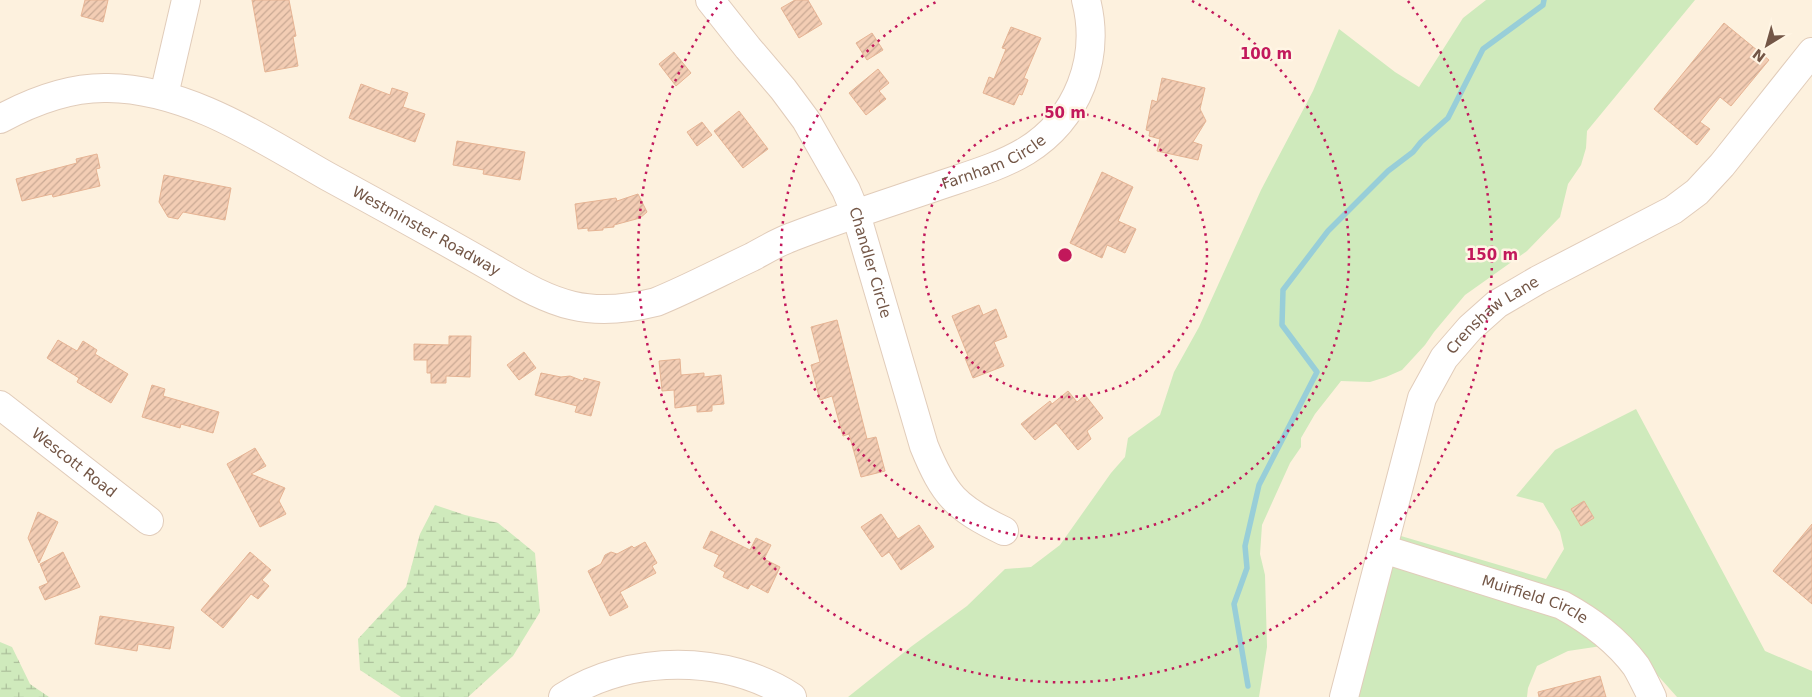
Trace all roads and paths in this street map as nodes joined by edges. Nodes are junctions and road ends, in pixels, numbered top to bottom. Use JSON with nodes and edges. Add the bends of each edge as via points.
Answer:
{"nodes":[{"id":1,"x":186,"y":0,"type":"edge"},
{"id":2,"x":710,"y":0,"type":"edge"},
{"id":3,"x":1086,"y":0,"type":"edge"},
{"id":4,"x":1812,"y":52,"type":"edge"},
{"id":5,"x":164,"y":95,"type":"junction"},
{"id":6,"x":0,"y":119,"type":"edge"},
{"id":7,"x":856,"y":214,"type":"junction"},
{"id":8,"x":0,"y":404,"type":"edge"},
{"id":9,"x":149,"y":521,"type":"dead end"},
{"id":10,"x":1004,"y":531,"type":"dead end"},
{"id":11,"x":1383,"y":549,"type":"junction"},
{"id":12,"x":563,"y":697,"type":"edge"},
{"id":13,"x":792,"y":697,"type":"edge"},
{"id":14,"x":1344,"y":697,"type":"edge"},
{"id":15,"x":1652,"y":697,"type":"edge"}],
"edges":[{"from":1,"to":5,"type":"street"},
{"from":2,"to":7,"type":"street","name":"Chandler Circle","via":[[806,120]]},
{"from":3,"to":7,"type":"street","name":"Farnham Circle","via":[[1091,38],[1086,74],[1071,107],[1048,135],[1001,163]]},
{"from":4,"to":11,"type":"street","name":"Crenshaw Lane","via":[[1697,192],[1673,210],[1497,304],[1444,358],[1422,398]]},
{"from":5,"to":6,"type":"street","name":"Westminster Roadway","via":[[85,88],[22,107]]},
{"from":5,"to":7,"type":"street","name":"Westminster Roadway","via":[[255,136],[531,291],[574,307],[612,310],[656,302],[791,237]]},
{"from":7,"to":10,"type":"street","name":"Chandler Circle","via":[[932,465],[942,486],[956,503]]},
{"from":8,"to":9,"type":"street","name":"Wescott Road"},
{"from":11,"to":14,"type":"street","name":"Crenshaw Lane"},
{"from":11,"to":15,"type":"street","name":"Muirfield Circle","via":[[1562,605],[1607,634],[1636,667]]},
{"from":12,"to":13,"type":"street","via":[[594,681],[622,672],[683,664],[747,675]]}]}
